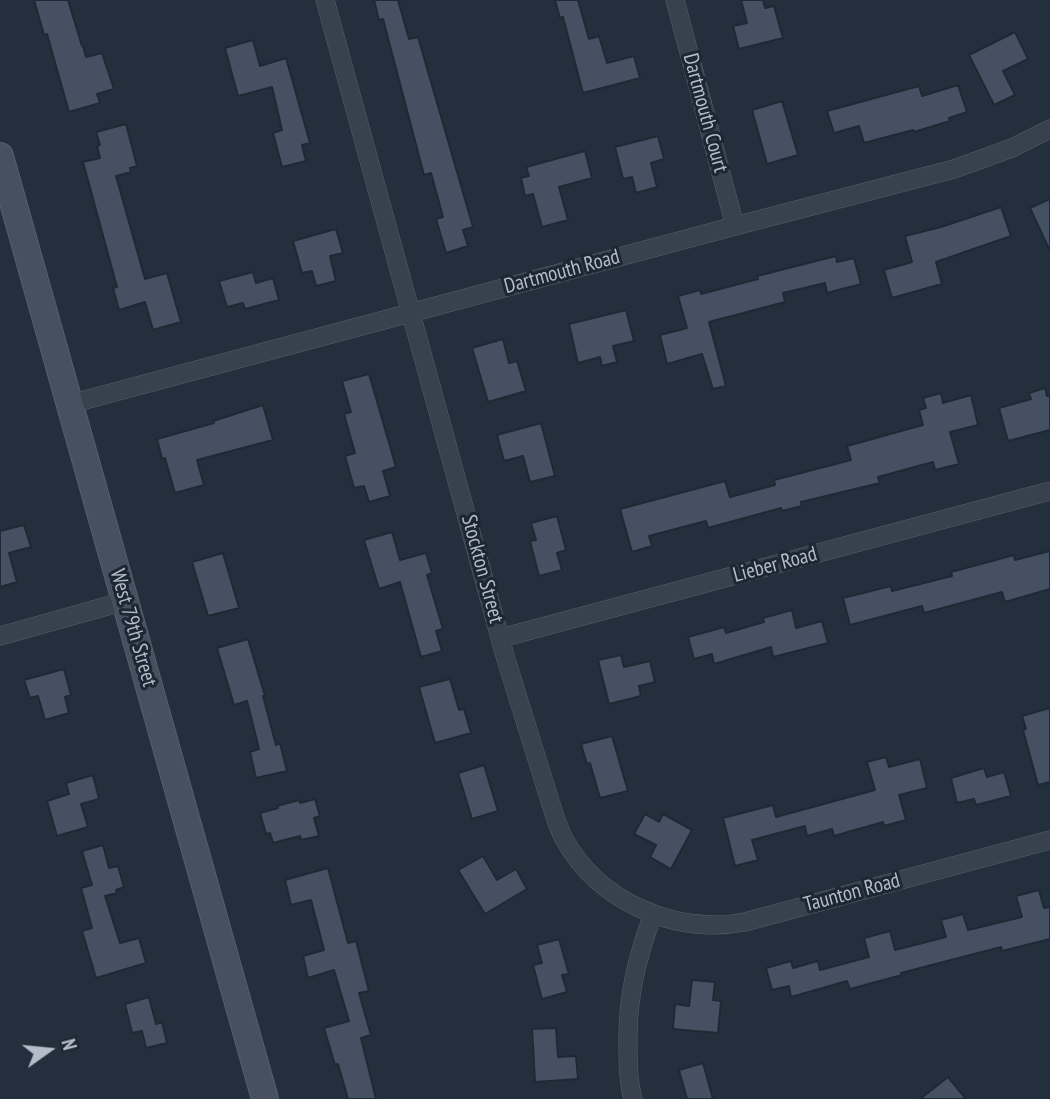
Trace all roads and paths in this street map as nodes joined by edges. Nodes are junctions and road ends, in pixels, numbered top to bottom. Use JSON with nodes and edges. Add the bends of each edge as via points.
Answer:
{"nodes":[{"id":1,"x":325,"y":0,"type":"edge"},
{"id":2,"x":675,"y":0,"type":"edge"},
{"id":3,"x":1050,"y":129,"type":"edge"},
{"id":4,"x":0,"y":156,"type":"edge"},
{"id":5,"x":735,"y":226,"type":"junction"},
{"id":6,"x":411,"y":313,"type":"junction"},
{"id":7,"x":70,"y":404,"type":"junction"},
{"id":8,"x":1050,"y":491,"type":"edge"},
{"id":9,"x":125,"y":601,"type":"junction"},
{"id":10,"x":0,"y":636,"type":"edge"},
{"id":11,"x":501,"y":638,"type":"junction"},
{"id":12,"x":1050,"y":840,"type":"edge"},
{"id":13,"x":653,"y":914,"type":"junction"},
{"id":14,"x":265,"y":1099,"type":"edge"},
{"id":15,"x":633,"y":1099,"type":"edge"}],
"edges":[{"from":1,"to":6,"type":"street","name":"Stockton Street"},
{"from":2,"to":5,"type":"street","name":"Dartmouth Court"},
{"from":3,"to":5,"type":"street","name":"Dartmouth Road","via":[[962,167]]},
{"from":4,"to":7,"type":"main road","name":"West 79th Street"},
{"from":5,"to":6,"type":"street","name":"Dartmouth Road"},
{"from":6,"to":7,"type":"street","name":"Dartmouth Road"},
{"from":6,"to":11,"type":"street","name":"Stockton Street"},
{"from":7,"to":9,"type":"main road","name":"West 79th Street"},
{"from":8,"to":11,"type":"street","name":"Lieber Road"},
{"from":9,"to":10,"type":"street"},
{"from":9,"to":14,"type":"main road","name":"West 79th Street"},
{"from":11,"to":13,"type":"street","name":"Stockton Street","via":[[564,838],[605,887]]},
{"from":12,"to":13,"type":"street","name":"Taunton Road","via":[[745,922],[706,926]]},
{"from":13,"to":15,"type":"street","via":[[630,1000],[627,1054]]}]}
